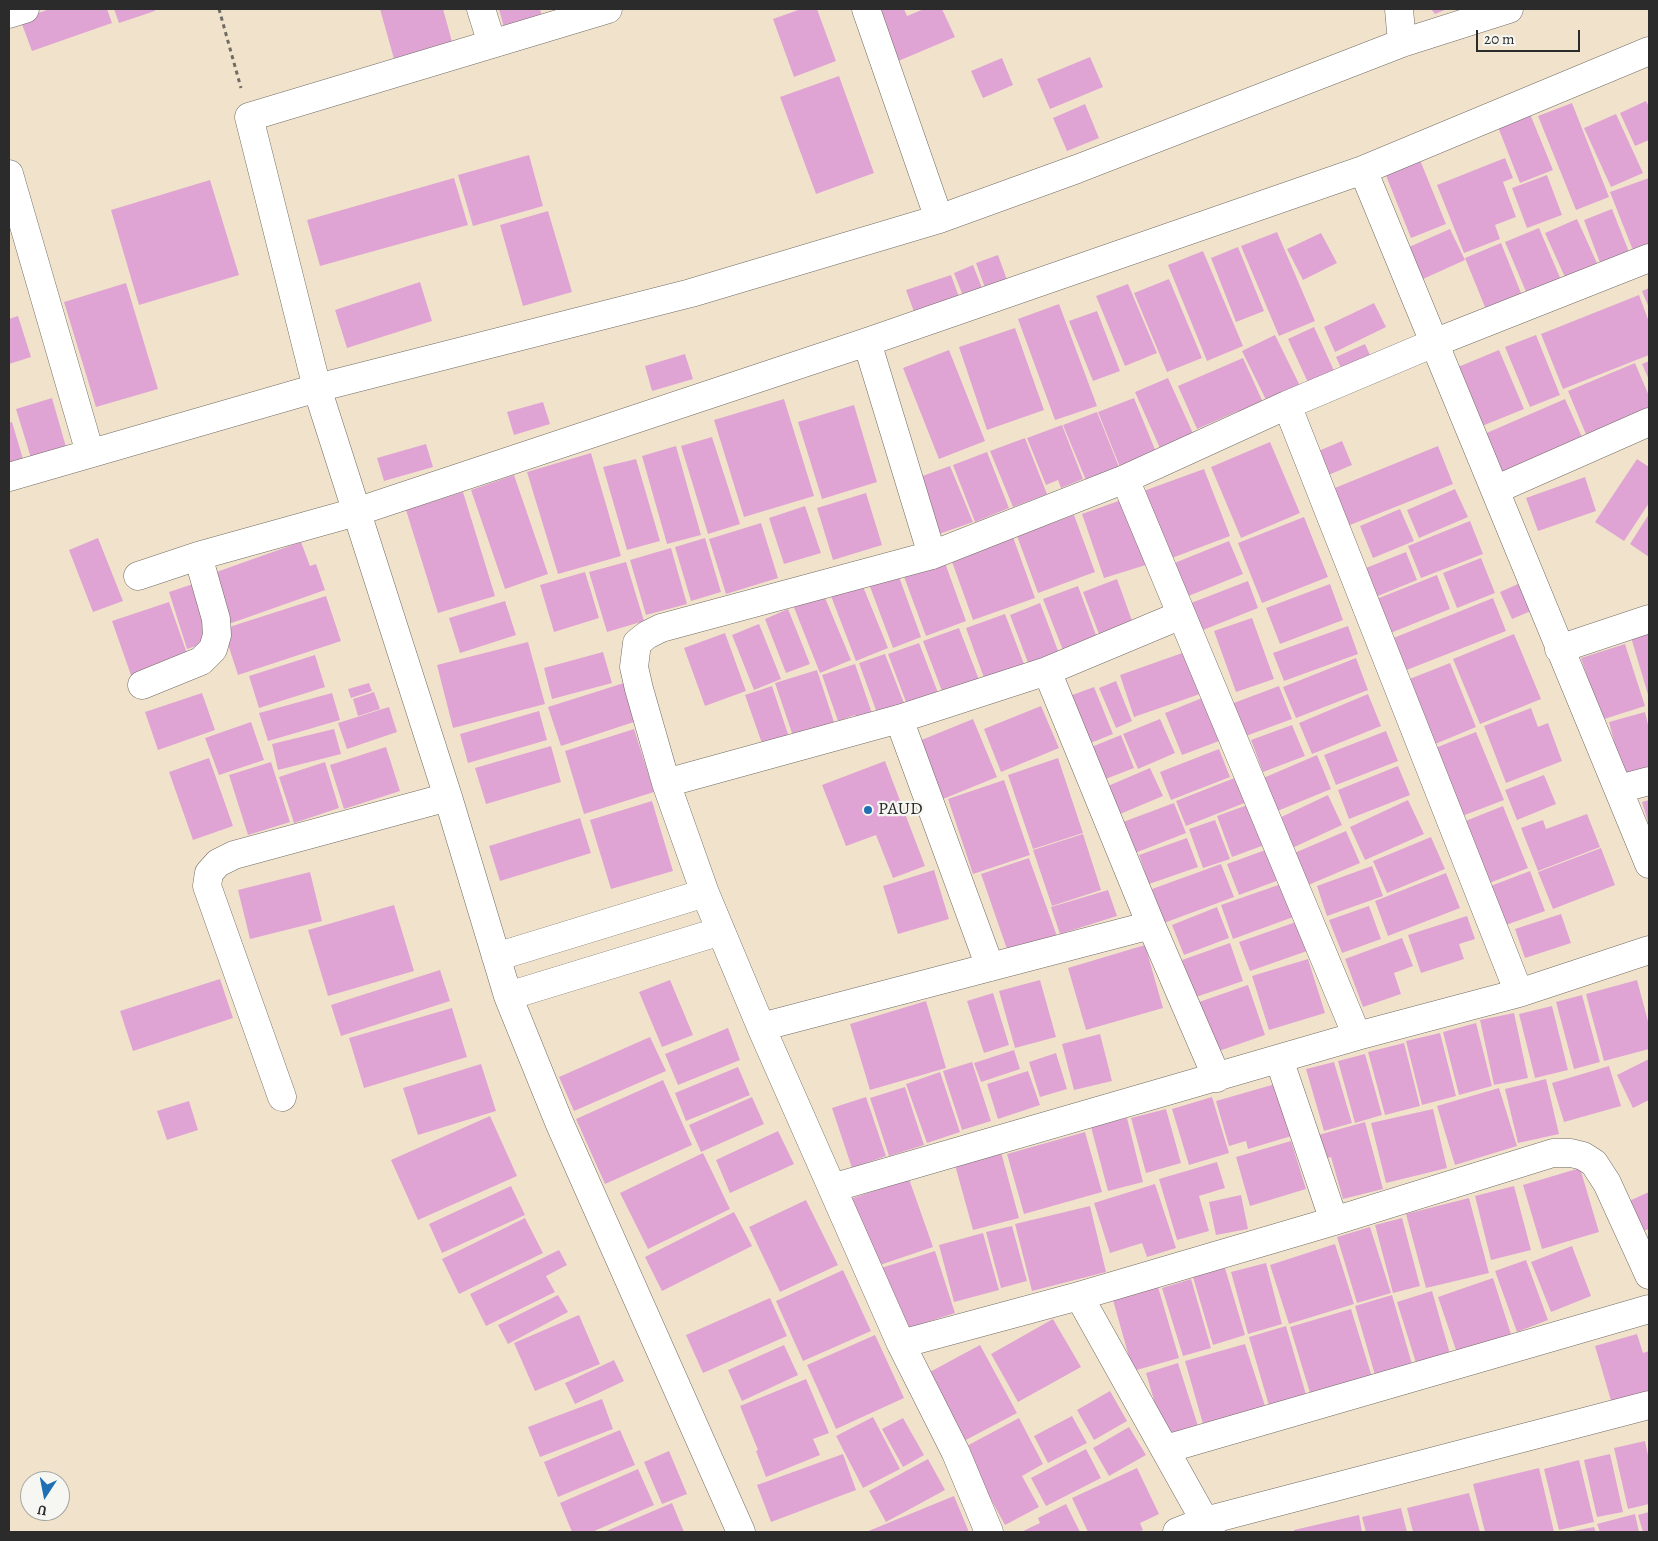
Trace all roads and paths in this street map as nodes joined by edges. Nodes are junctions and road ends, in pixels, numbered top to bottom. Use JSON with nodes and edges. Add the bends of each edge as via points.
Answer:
{"nodes":[{"id":1,"x":25,"y":9,"type":"edge"},
{"id":2,"x":219,"y":9,"type":"edge"},
{"id":3,"x":481,"y":9,"type":"edge"},
{"id":4,"x":608,"y":9,"type":"edge"},
{"id":5,"x":866,"y":9,"type":"edge"},
{"id":6,"x":1399,"y":9,"type":"edge"},
{"id":7,"x":1509,"y":9,"type":"edge"},
{"id":8,"x":9,"y":14,"type":"edge"},
{"id":9,"x":1402,"y":43,"type":"junction"},
{"id":10,"x":492,"y":44,"type":"junction"},
{"id":11,"x":1649,"y":51,"type":"edge"},
{"id":12,"x":249,"y":117,"type":"junction"},
{"id":13,"x":1363,"y":170,"type":"junction"},
{"id":14,"x":9,"y":174,"type":"edge"},
{"id":15,"x":939,"y":219,"type":"junction"},
{"id":16,"x":1649,"y":258,"type":"edge"},
{"id":17,"x":867,"y":342,"type":"junction"},
{"id":18,"x":1434,"y":342,"type":"junction"},
{"id":19,"x":317,"y":388,"type":"junction"},
{"id":20,"x":1287,"y":405,"type":"junction"},
{"id":21,"x":1649,"y":422,"type":"edge"},
{"id":22,"x":90,"y":453,"type":"junction"},
{"id":23,"x":9,"y":477,"type":"edge"},
{"id":24,"x":1125,"y":479,"type":"junction"},
{"id":25,"x":1495,"y":490,"type":"junction"},
{"id":26,"x":356,"y":512,"type":"junction"},
{"id":27,"x":932,"y":555,"type":"junction"},
{"id":28,"x":198,"y":556,"type":"junction"},
{"id":29,"x":138,"y":576,"type":"dead end"},
{"id":30,"x":1181,"y":615,"type":"junction"},
{"id":31,"x":1649,"y":619,"type":"edge"},
{"id":32,"x":1559,"y":649,"type":"junction"},
{"id":33,"x":1047,"y":671,"type":"junction"},
{"id":34,"x":142,"y":685,"type":"dead end"},
{"id":35,"x":899,"y":719,"type":"junction"},
{"id":36,"x":1649,"y":781,"type":"edge"},
{"id":37,"x":666,"y":783,"type":"junction"},
{"id":38,"x":1619,"y":789,"type":"junction"},
{"id":39,"x":448,"y":797,"type":"junction"},
{"id":40,"x":1649,"y":864,"type":"edge"},
{"id":41,"x":705,"y":893,"type":"junction"},
{"id":42,"x":1151,"y":925,"type":"junction"},
{"id":43,"x":721,"y":931,"type":"junction"},
{"id":44,"x":1649,"y":950,"type":"edge"},
{"id":45,"x":496,"y":957,"type":"junction"},
{"id":46,"x":990,"y":967,"type":"junction"},
{"id":47,"x":1519,"y":993,"type":"junction"},
{"id":48,"x":508,"y":996,"type":"junction"},
{"id":49,"x":761,"y":1026,"type":"junction"},
{"id":50,"x":1357,"y":1036,"type":"junction"},
{"id":51,"x":1280,"y":1059,"type":"junction"},
{"id":52,"x":1217,"y":1078,"type":"junction"},
{"id":53,"x":282,"y":1097,"type":"dead end"},
{"id":54,"x":832,"y":1188,"type":"junction"},
{"id":55,"x":1334,"y":1221,"type":"junction"},
{"id":56,"x":1649,"y":1275,"type":"edge"},
{"id":57,"x":1079,"y":1296,"type":"junction"},
{"id":58,"x":1649,"y":1309,"type":"edge"},
{"id":59,"x":901,"y":1344,"type":"junction"},
{"id":60,"x":1649,"y":1405,"type":"edge"},
{"id":61,"x":1166,"y":1449,"type":"junction"},
{"id":62,"x":1208,"y":1527,"type":"edge"},
{"id":63,"x":741,"y":1532,"type":"edge"},
{"id":64,"x":989,"y":1532,"type":"edge"},
{"id":65,"x":1177,"y":1532,"type":"edge"}],
"edges":[{"from":1,"to":8,"type":"street"},
{"from":2,"to":12,"type":"path"},
{"from":3,"to":10,"type":"street"},
{"from":4,"to":10,"type":"street"},
{"from":5,"to":15,"type":"street"},
{"from":6,"to":9,"type":"street"},
{"from":7,"to":9,"type":"street"},
{"from":9,"to":15,"type":"street"},
{"from":10,"to":12,"type":"street"},
{"from":11,"to":13,"type":"street"},
{"from":12,"to":19,"type":"street"},
{"from":13,"to":17,"type":"street"},
{"from":13,"to":18,"type":"street"},
{"from":14,"to":22,"type":"street"},
{"from":15,"to":19,"type":"street","via":[[691,293]]},
{"from":16,"to":18,"type":"street"},
{"from":17,"to":26,"type":"street"},
{"from":17,"to":27,"type":"street"},
{"from":18,"to":20,"type":"street"},
{"from":18,"to":25,"type":"street"},
{"from":19,"to":22,"type":"street"},
{"from":19,"to":26,"type":"street"},
{"from":20,"to":24,"type":"street"},
{"from":20,"to":47,"type":"street"},
{"from":21,"to":25,"type":"street"},
{"from":22,"to":23,"type":"street"},
{"from":24,"to":27,"type":"street"},
{"from":24,"to":30,"type":"street"},
{"from":25,"to":32,"type":"street"},
{"from":26,"to":28,"type":"street"},
{"from":26,"to":39,"type":"street"},
{"from":27,"to":37,"type":"street","via":[[660,628],[637,643],[634,667]]},
{"from":28,"to":29,"type":"street"},
{"from":28,"to":34,"type":"street","via":[[216,619],[213,649],[201,660]]},
{"from":30,"to":33,"type":"street"},
{"from":30,"to":50,"type":"street"},
{"from":31,"to":32,"type":"street"},
{"from":32,"to":38,"type":"street"},
{"from":33,"to":35,"type":"street"},
{"from":33,"to":42,"type":"street"},
{"from":35,"to":37,"type":"street"},
{"from":35,"to":46,"type":"street"},
{"from":36,"to":38,"type":"street"},
{"from":37,"to":41,"type":"street"},
{"from":38,"to":40,"type":"street"},
{"from":39,"to":45,"type":"street"},
{"from":39,"to":53,"type":"street","via":[[234,855],[218,863],[209,873],[207,886]]},
{"from":41,"to":43,"type":"street"},
{"from":41,"to":45,"type":"street"},
{"from":42,"to":46,"type":"street"},
{"from":42,"to":52,"type":"street"},
{"from":43,"to":48,"type":"street"},
{"from":43,"to":49,"type":"street"},
{"from":44,"to":47,"type":"street"},
{"from":45,"to":48,"type":"street"},
{"from":46,"to":49,"type":"street"},
{"from":47,"to":50,"type":"street"},
{"from":48,"to":63,"type":"street","via":[[559,1122]]},
{"from":49,"to":54,"type":"street"},
{"from":50,"to":51,"type":"street"},
{"from":51,"to":52,"type":"street"},
{"from":51,"to":55,"type":"street"},
{"from":52,"to":54,"type":"street"},
{"from":54,"to":59,"type":"street"},
{"from":55,"to":56,"type":"street","via":[[1553,1154],[1583,1156],[1594,1163],[1607,1183]]},
{"from":55,"to":57,"type":"street"},
{"from":57,"to":59,"type":"street"},
{"from":57,"to":61,"type":"street"},
{"from":58,"to":61,"type":"street"},
{"from":59,"to":64,"type":"street","via":[[956,1453]]},
{"from":60,"to":62,"type":"street"},
{"from":61,"to":62,"type":"street"},
{"from":62,"to":65,"type":"street"}]}
